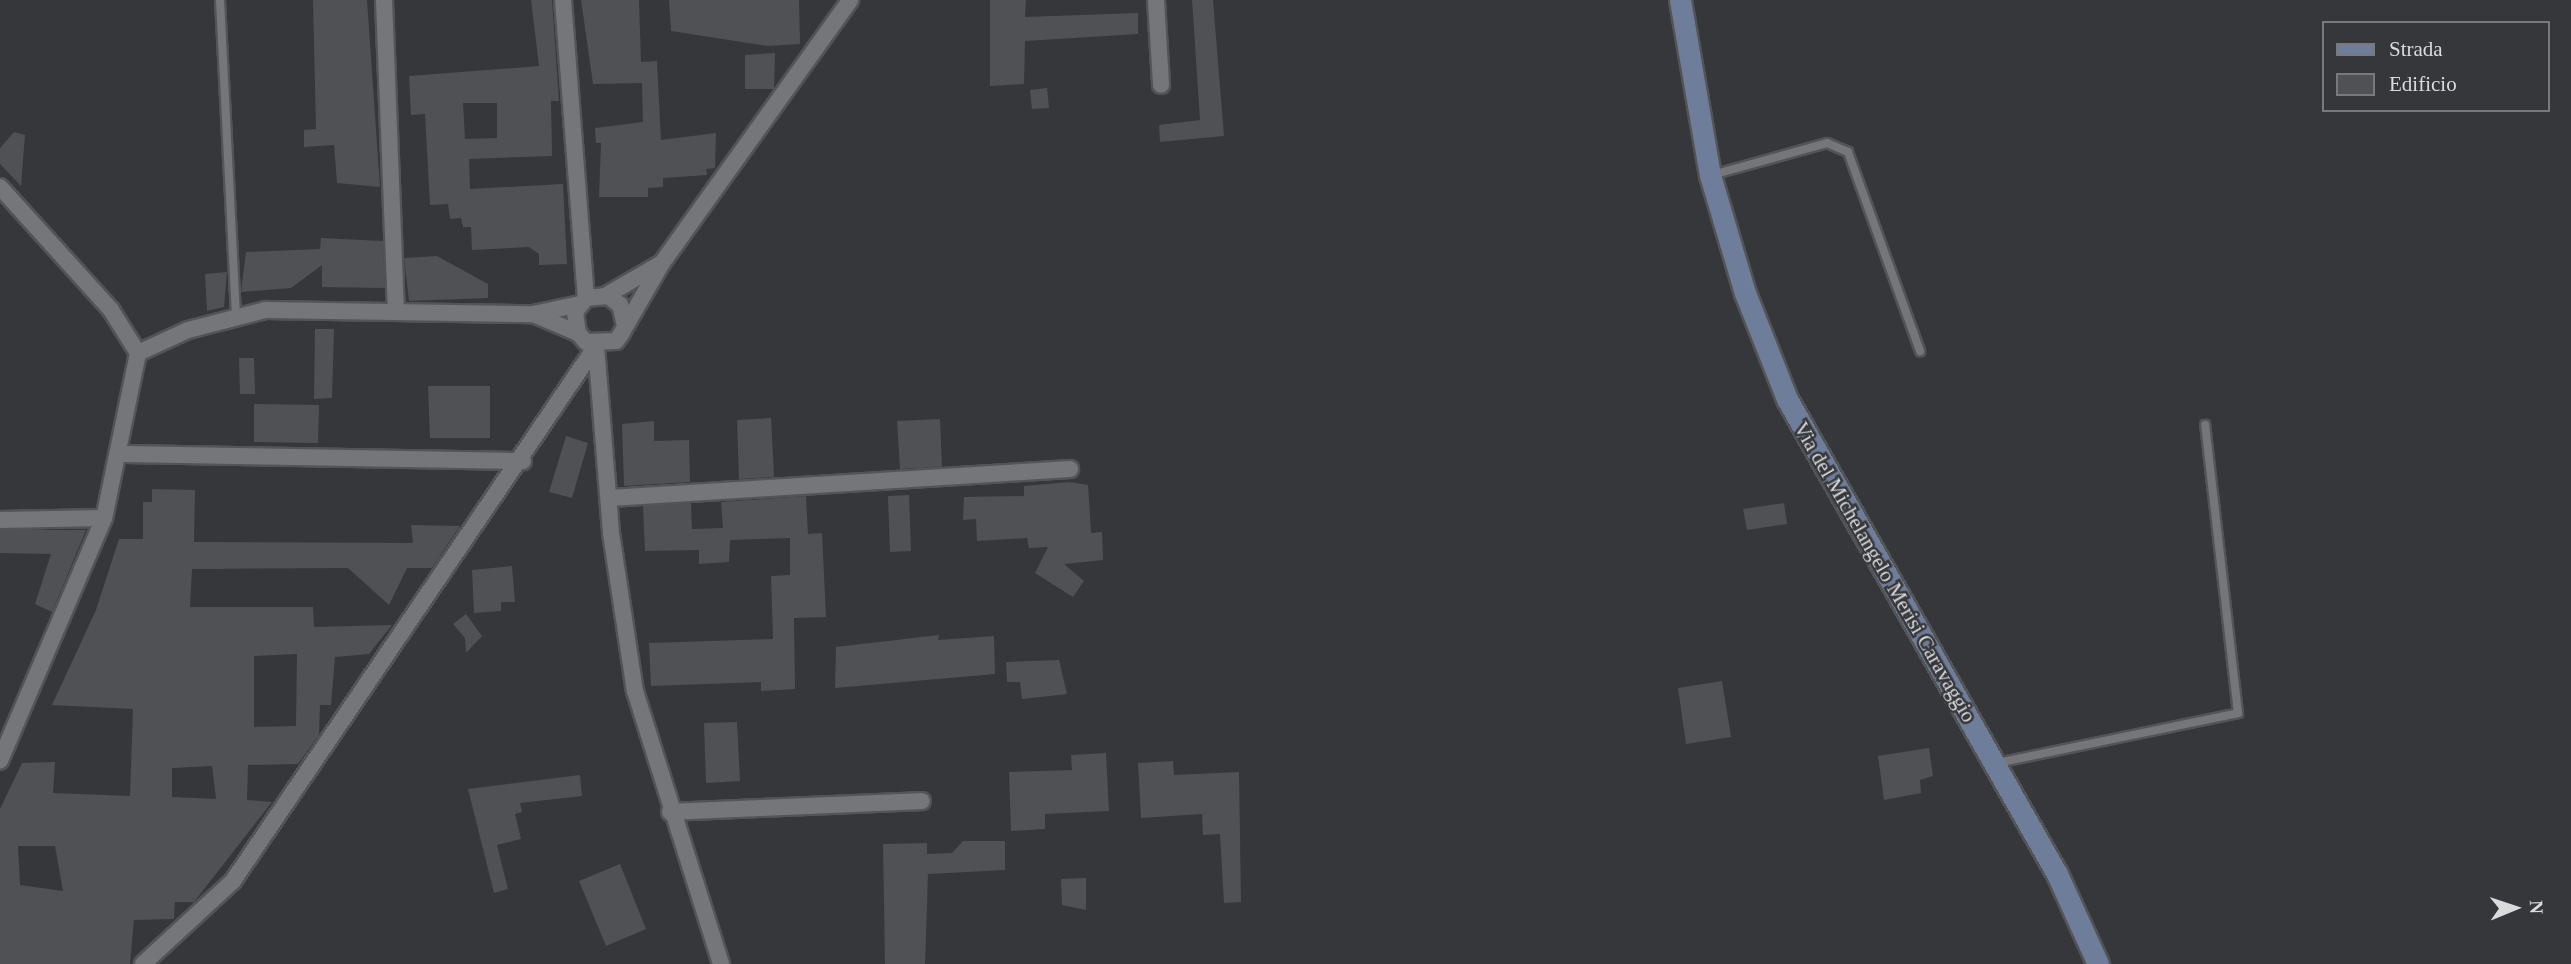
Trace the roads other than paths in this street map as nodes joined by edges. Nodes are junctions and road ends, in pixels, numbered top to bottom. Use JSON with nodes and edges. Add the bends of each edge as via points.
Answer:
{"nodes":[{"id":1,"x":220,"y":0,"type":"edge"},
{"id":2,"x":384,"y":0,"type":"edge"},
{"id":3,"x":563,"y":0,"type":"edge"},
{"id":4,"x":850,"y":0,"type":"edge"},
{"id":5,"x":1156,"y":0,"type":"edge"},
{"id":6,"x":1680,"y":0,"type":"edge"},
{"id":7,"x":1161,"y":85,"type":"dead end"},
{"id":8,"x":1710,"y":175,"type":"junction"},
{"id":9,"x":0,"y":187,"type":"edge"},
{"id":10,"x":662,"y":263,"type":"junction"},
{"id":11,"x":605,"y":296,"type":"junction"},
{"id":12,"x":583,"y":301,"type":"junction"},
{"id":13,"x":396,"y":310,"type":"junction"},
{"id":14,"x":533,"y":314,"type":"junction"},
{"id":15,"x":236,"y":318,"type":"junction"},
{"id":16,"x":625,"y":326,"type":"junction"},
{"id":17,"x":578,"y":333,"type":"junction"},
{"id":18,"x":596,"y":346,"type":"junction"},
{"id":19,"x":1920,"y":351,"type":"dead end"},
{"id":20,"x":138,"y":353,"type":"junction"},
{"id":21,"x":2205,"y":425,"type":"dead end"},
{"id":22,"x":119,"y":454,"type":"junction"},
{"id":23,"x":523,"y":461,"type":"junction"},
{"id":24,"x":1070,"y":469,"type":"dead end"},
{"id":25,"x":610,"y":498,"type":"junction"},
{"id":26,"x":104,"y":518,"type":"junction"},
{"id":27,"x":0,"y":520,"type":"edge"},
{"id":28,"x":0,"y":761,"type":"edge"},
{"id":29,"x":1996,"y":763,"type":"junction"},
{"id":30,"x":922,"y":801,"type":"dead end"},
{"id":31,"x":670,"y":812,"type":"junction"},
{"id":32,"x":143,"y":964,"type":"edge"},
{"id":33,"x":721,"y":964,"type":"edge"},
{"id":34,"x":2098,"y":964,"type":"edge"}],
"edges":[{"from":1,"to":15,"type":"lane"},
{"from":2,"to":13,"type":"street"},
{"from":3,"to":12,"type":"street"},
{"from":4,"to":10,"type":"street"},
{"from":5,"to":7,"type":"street"},
{"from":6,"to":8,"type":"street","name":"Via del Michelangelo Merisi Caravaggio"},
{"from":8,"to":19,"type":"lane","via":[[1827,143],[1847,152]]},
{"from":8,"to":29,"type":"street","name":"Via del Michelangelo Merisi Caravaggio","via":[[1765,347],[1808,444]]},
{"from":9,"to":20,"type":"street","via":[[111,310]]},
{"from":10,"to":11,"type":"street"},
{"from":10,"to":16,"type":"street"},
{"from":11,"to":12,"type":"street"},
{"from":11,"to":16,"type":"street","via":[[620,305]]},
{"from":12,"to":14,"type":"street"},
{"from":12,"to":17,"type":"street"},
{"from":13,"to":14,"type":"street"},
{"from":13,"to":15,"type":"street","via":[[266,310]]},
{"from":14,"to":17,"type":"street"},
{"from":15,"to":20,"type":"street"},
{"from":16,"to":18,"type":"street","via":[[615,341]]},
{"from":17,"to":18,"type":"street"},
{"from":18,"to":23,"type":"street"},
{"from":18,"to":25,"type":"street"},
{"from":20,"to":22,"type":"street"},
{"from":21,"to":29,"type":"lane","via":[[2238,713]]},
{"from":22,"to":23,"type":"street"},
{"from":22,"to":26,"type":"street"},
{"from":23,"to":32,"type":"street","via":[[233,881]]},
{"from":24,"to":25,"type":"street"},
{"from":25,"to":31,"type":"street","via":[[635,691]]},
{"from":26,"to":27,"type":"street"},
{"from":26,"to":28,"type":"street"},
{"from":29,"to":34,"type":"street","name":"Via del Michelangelo Merisi Caravaggio"},
{"from":30,"to":31,"type":"street"},
{"from":31,"to":33,"type":"street"}]}
